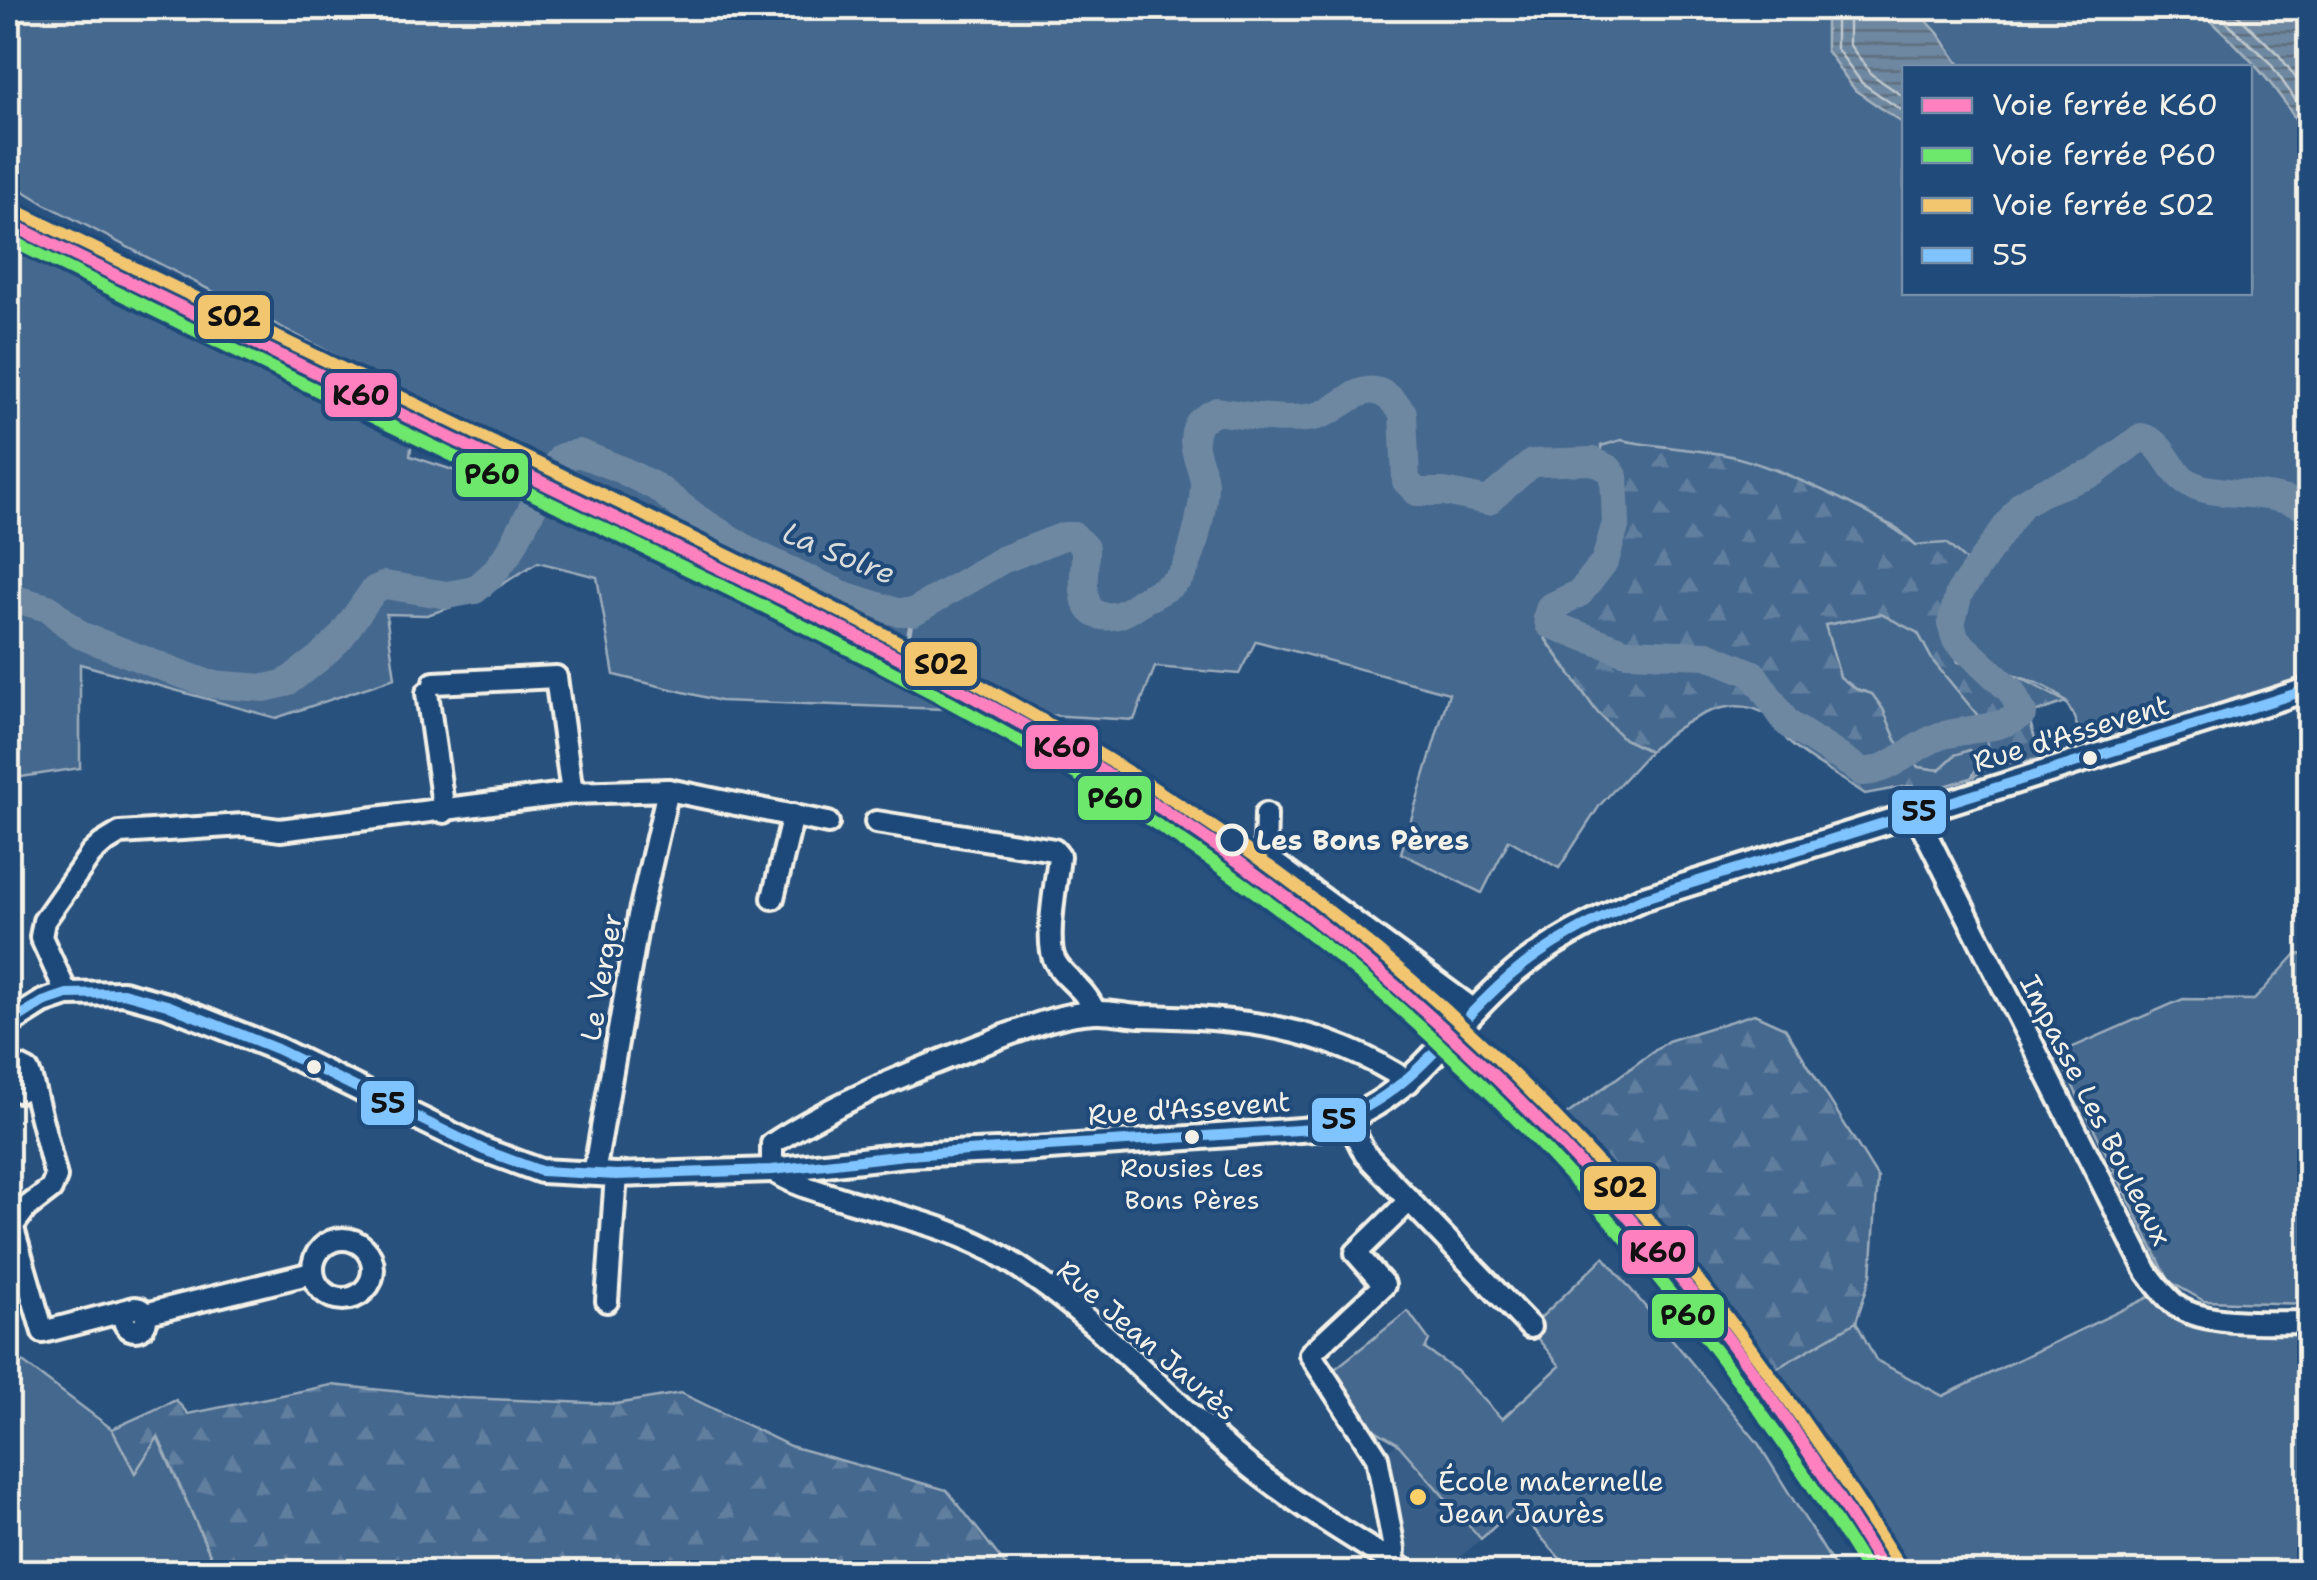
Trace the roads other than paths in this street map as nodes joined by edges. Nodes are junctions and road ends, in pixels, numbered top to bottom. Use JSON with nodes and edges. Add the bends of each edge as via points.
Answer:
{"nodes":[{"id":1,"x":2310,"y":689,"type":"edge"},
{"id":2,"x":668,"y":790,"type":"junction"},
{"id":3,"x":572,"y":793,"type":"junction"},
{"id":4,"x":444,"y":812,"type":"junction"},
{"id":5,"x":1914,"y":812,"type":"junction"},
{"id":6,"x":1266,"y":814,"type":"dead end"},
{"id":7,"x":793,"y":815,"type":"junction"},
{"id":8,"x":828,"y":822,"type":"dead end"},
{"id":9,"x":876,"y":822,"type":"dead end"},
{"id":10,"x":773,"y":898,"type":"dead end"},
{"id":11,"x":68,"y":994,"type":"junction"},
{"id":12,"x":1474,"y":1010,"type":"junction"},
{"id":13,"x":1095,"y":1012,"type":"junction"},
{"id":14,"x":8,"y":1024,"type":"edge"},
{"id":15,"x":31,"y":1080,"type":"dead end"},
{"id":16,"x":1409,"y":1082,"type":"junction"},
{"id":17,"x":1348,"y":1120,"type":"junction"},
{"id":18,"x":772,"y":1170,"type":"junction"},
{"id":19,"x":605,"y":1174,"type":"junction"},
{"id":20,"x":1410,"y":1200,"type":"junction"},
{"id":21,"x":10,"y":1229,"type":"edge"},
{"id":22,"x":312,"y":1273,"type":"dead end"},
{"id":23,"x":607,"y":1301,"type":"dead end"},
{"id":24,"x":2310,"y":1322,"type":"edge"},
{"id":25,"x":1530,"y":1328,"type":"dead end"},
{"id":26,"x":1400,"y":1568,"type":"edge"}],
"edges":[{"from":1,"to":5,"type":"street","name":"Rue d'Assevent"},
{"from":2,"to":3,"type":"street"},
{"from":2,"to":7,"type":"street"},
{"from":2,"to":19,"type":"street","name":"Le Verger","via":[[639,916]]},
{"from":3,"to":4,"type":"street"},
{"from":3,"to":4,"type":"street","via":[[556,677],[431,688]]},
{"from":4,"to":11,"type":"street","via":[[280,830],[244,825],[120,833],[91,854],[44,922],[40,937]]},
{"from":5,"to":12,"type":"street","name":"Rue d'Assevent","via":[[1606,914],[1527,962]]},
{"from":5,"to":24,"type":"street","name":"Impasse Les Bouleaux","via":[[2156,1284],[2178,1307],[2196,1314]]},
{"from":6,"to":12,"type":"street","via":[[1266,856]]},
{"from":7,"to":8,"type":"street"},
{"from":7,"to":10,"type":"street"},
{"from":9,"to":13,"type":"street","via":[[1054,850],[1055,962],[1088,994]]},
{"from":11,"to":14,"type":"street","name":"Rue d'Assevent"},
{"from":11,"to":19,"type":"street","name":"Rue d'Assevent","via":[[123,994],[167,1005],[525,1167]]},
{"from":12,"to":16,"type":"street","name":"Rue d'Assevent"},
{"from":13,"to":16,"type":"street","via":[[1292,1029],[1360,1052]]},
{"from":13,"to":18,"type":"street","via":[[974,1048],[800,1126],[772,1144]]},
{"from":15,"to":21,"type":"street","via":[[56,1177]]},
{"from":16,"to":17,"type":"street","name":"Rue d'Assevent"},
{"from":17,"to":18,"type":"street","name":"Rue d'Assevent","via":[[1314,1129],[904,1154]]},
{"from":17,"to":20,"type":"street","via":[[1365,1154]]},
{"from":18,"to":19,"type":"street","name":"Rue d'Assevent"},
{"from":18,"to":26,"type":"street","name":"Rue Jean Jaurès","via":[[1010,1260],[1076,1308],[1238,1458]]},
{"from":19,"to":23,"type":"street","name":"Le Verger"},
{"from":20,"to":25,"type":"street"},
{"from":20,"to":26,"type":"street","via":[[1356,1253],[1384,1285],[1310,1354],[1377,1456]]},
{"from":21,"to":22,"type":"street","via":[[43,1332]]}]}
